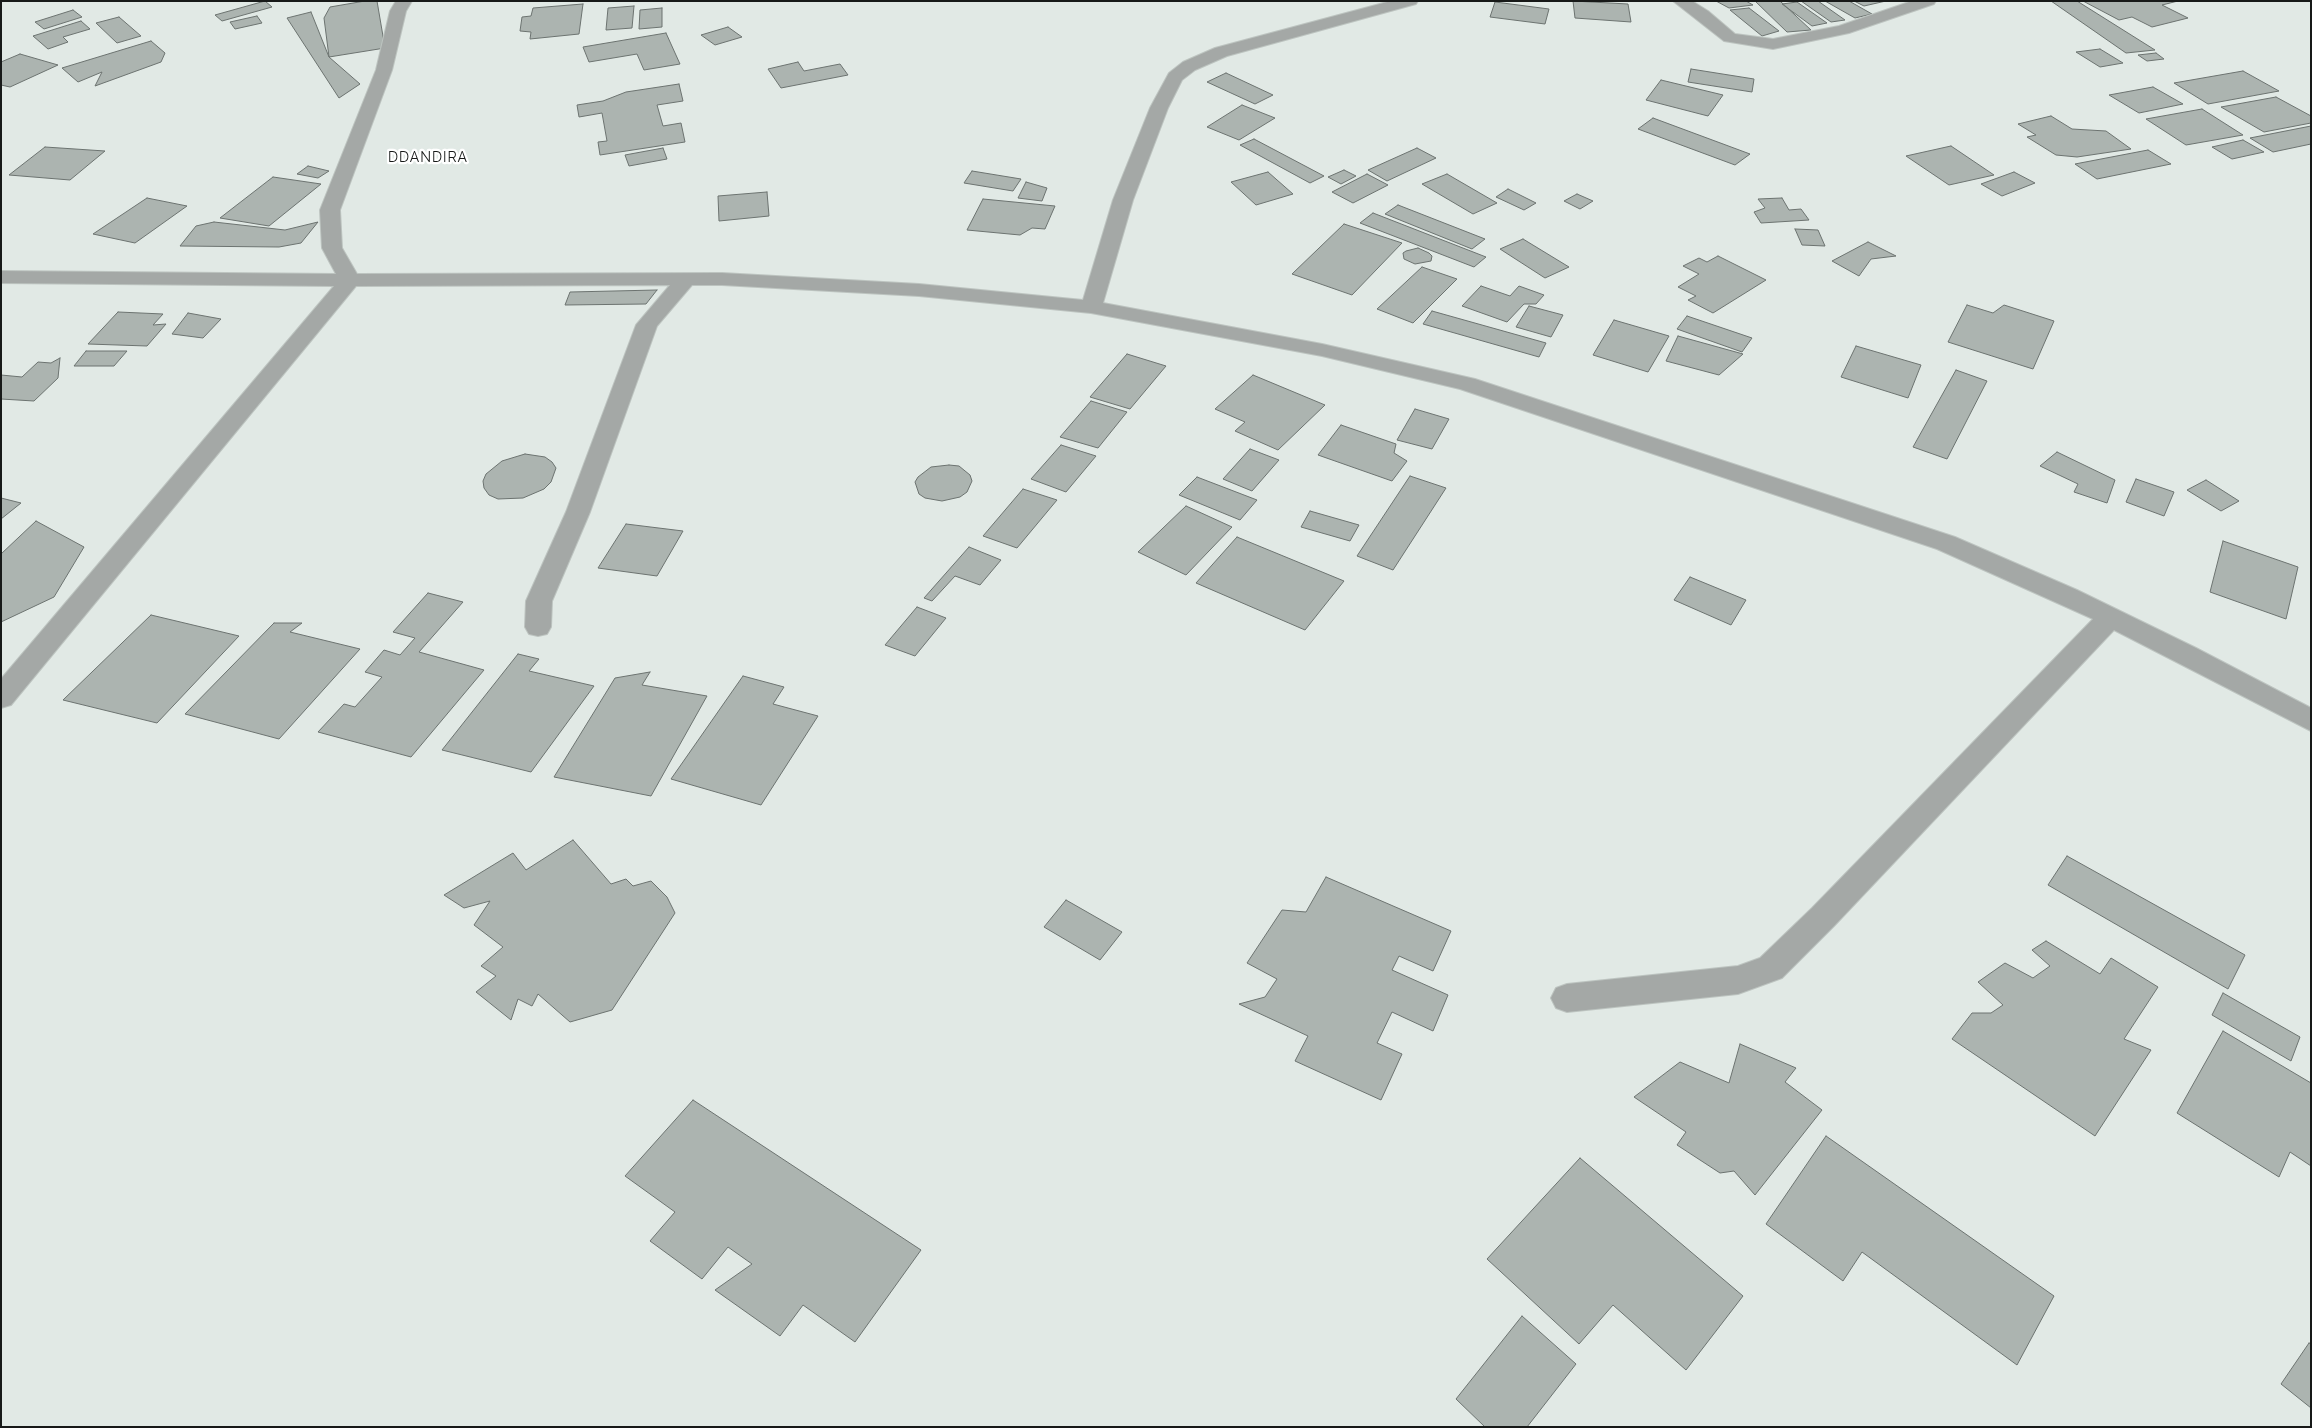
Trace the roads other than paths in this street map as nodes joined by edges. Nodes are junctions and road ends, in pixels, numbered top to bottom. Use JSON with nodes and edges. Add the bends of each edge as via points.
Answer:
{"nodes":[{"id":1,"x":404,"y":1,"type":"edge"},
{"id":2,"x":1410,"y":1,"type":"edge"},
{"id":3,"x":1682,"y":1,"type":"edge"},
{"id":4,"x":1928,"y":1,"type":"edge"},
{"id":5,"x":1,"y":278,"type":"edge"},
{"id":6,"x":686,"y":279,"type":"junction"},
{"id":7,"x":350,"y":280,"type":"junction"},
{"id":8,"x":1091,"y":307,"type":"junction"},
{"id":9,"x":2110,"y":617,"type":"junction"},
{"id":10,"x":538,"y":627,"type":"dead end"},
{"id":11,"x":1,"y":698,"type":"edge"},
{"id":12,"x":2311,"y":721,"type":"edge"},
{"id":13,"x":1567,"y":998,"type":"dead end"}],
"edges":[{"from":1,"to":7,"type":"street","via":[[398,12],[384,70],[330,210],[332,248]]},
{"from":2,"to":8,"type":"street","via":[[1221,52],[1189,66],[1175,77],[1159,108],[1123,200]]},
{"from":3,"to":4,"type":"street","via":[[1730,38],[1773,44],[1843,30]]},
{"from":5,"to":7,"type":"street"},
{"from":6,"to":7,"type":"street"},
{"from":6,"to":8,"type":"street","via":[[722,278],[920,290]]},
{"from":6,"to":10,"type":"street","via":[[647,325],[578,512],[539,600]]},
{"from":7,"to":11,"type":"street"},
{"from":8,"to":9,"type":"street","via":[[1322,350],[1467,384],[1946,543]]},
{"from":9,"to":12,"type":"street"},
{"from":9,"to":13,"type":"street","via":[[1771,968],[1738,980]]}]}
